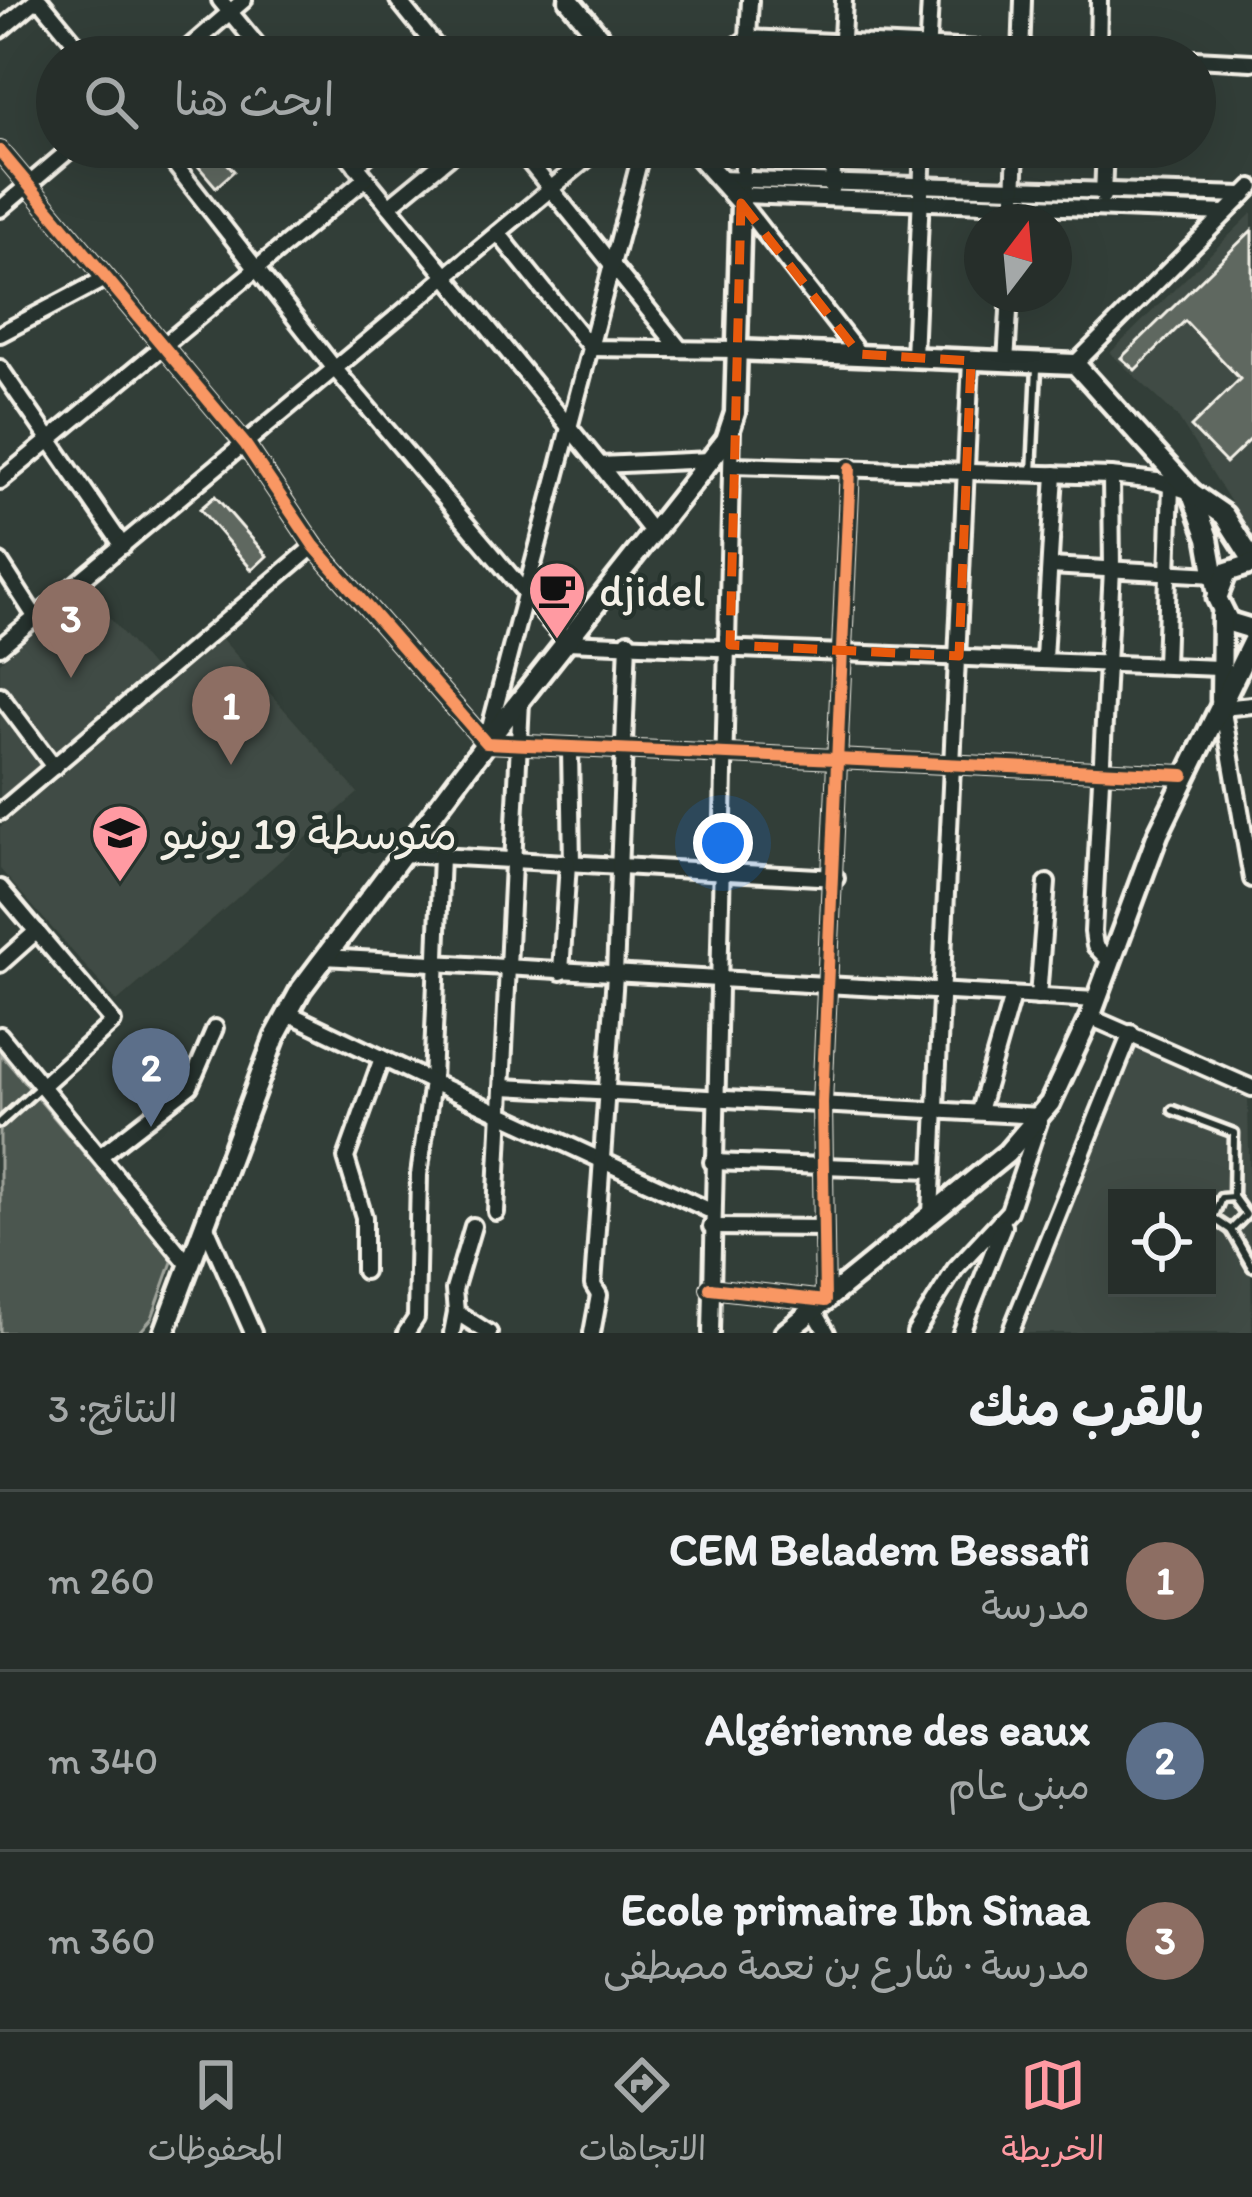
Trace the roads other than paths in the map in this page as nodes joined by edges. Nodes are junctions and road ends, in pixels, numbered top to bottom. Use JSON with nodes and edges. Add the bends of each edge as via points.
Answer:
{"nodes":[{"id":1,"x":38,"y":0,"type":"edge"},
{"id":2,"x":244,"y":0,"type":"edge"},
{"id":3,"x":398,"y":0,"type":"edge"},
{"id":4,"x":569,"y":0,"type":"edge"},
{"id":5,"x":750,"y":0,"type":"edge"},
{"id":6,"x":844,"y":0,"type":"edge"},
{"id":7,"x":930,"y":0,"type":"edge"},
{"id":8,"x":1023,"y":0,"type":"edge"},
{"id":9,"x":1099,"y":0,"type":"edge"},
{"id":10,"x":225,"y":6,"type":"edge"},
{"id":11,"x":0,"y":30,"type":"edge"},
{"id":12,"x":597,"y":34,"type":"joint"},
{"id":13,"x":69,"y":36,"type":"edge"},
{"id":14,"x":197,"y":36,"type":"edge"},
{"id":15,"x":250,"y":36,"type":"edge"},
{"id":16,"x":427,"y":36,"type":"edge"},
{"id":17,"x":595,"y":36,"type":"edge"},
{"id":18,"x":748,"y":36,"type":"edge"},
{"id":19,"x":842,"y":36,"type":"edge"},
{"id":20,"x":928,"y":36,"type":"edge"},
{"id":21,"x":1022,"y":36,"type":"edge"},
{"id":22,"x":1102,"y":36,"type":"edge"},
{"id":23,"x":1216,"y":60,"type":"edge"},
{"id":24,"x":1252,"y":62,"type":"edge"},
{"id":25,"x":0,"y":151,"type":"edge"},
{"id":26,"x":48,"y":168,"type":"edge"},
{"id":27,"x":177,"y":168,"type":"edge"},
{"id":28,"x":358,"y":168,"type":"edge"},
{"id":29,"x":364,"y":168,"type":"edge"},
{"id":30,"x":435,"y":168,"type":"edge"},
{"id":31,"x":535,"y":168,"type":"edge"},
{"id":32,"x":576,"y":168,"type":"edge"},
{"id":33,"x":638,"y":168,"type":"edge"},
{"id":34,"x":710,"y":168,"type":"edge"},
{"id":35,"x":743,"y":168,"type":"edge"},
{"id":36,"x":834,"y":168,"type":"edge"},
{"id":37,"x":922,"y":168,"type":"edge"},
{"id":38,"x":1015,"y":168,"type":"edge"},
{"id":39,"x":1104,"y":168,"type":"edge"},
{"id":40,"x":361,"y":172,"type":"junction"},
{"id":41,"x":28,"y":185,"type":"junction"},
{"id":42,"x":552,"y":188,"type":"junction"},
{"id":43,"x":832,"y":189,"type":"junction"},
{"id":44,"x":1103,"y":190,"type":"junction"},
{"id":45,"x":1248,"y":191,"type":"edge"},
{"id":46,"x":742,"y":192,"type":"junction"},
{"id":47,"x":921,"y":192,"type":"junction"},
{"id":48,"x":1014,"y":195,"type":"junction"},
{"id":49,"x":1014,"y":204,"type":"edge"},
{"id":50,"x":389,"y":206,"type":"junction"},
{"id":51,"x":1102,"y":208,"type":"junction"},
{"id":52,"x":0,"y":209,"type":"edge"},
{"id":53,"x":1226,"y":214,"type":"junction"},
{"id":54,"x":498,"y":233,"type":"junction"},
{"id":55,"x":257,"y":268,"type":"junction"},
{"id":56,"x":614,"y":268,"type":"junction"},
{"id":57,"x":446,"y":277,"type":"junction"},
{"id":58,"x":106,"y":278,"type":"junction"},
{"id":59,"x":1009,"y":312,"type":"edge"},
{"id":60,"x":0,"y":334,"type":"edge"},
{"id":61,"x":163,"y":345,"type":"junction"},
{"id":62,"x":591,"y":348,"type":"junction"},
{"id":63,"x":680,"y":349,"type":"junction"},
{"id":64,"x":736,"y":350,"type":"junction"},
{"id":65,"x":859,"y":354,"type":"junction"},
{"id":66,"x":914,"y":357,"type":"junction"},
{"id":67,"x":971,"y":361,"type":"junction"},
{"id":68,"x":1006,"y":363,"type":"junction"},
{"id":69,"x":1037,"y":364,"type":"junction"},
{"id":70,"x":1076,"y":364,"type":"junction"},
{"id":71,"x":0,"y":368,"type":"edge"},
{"id":72,"x":335,"y":369,"type":"junction"},
{"id":73,"x":568,"y":426,"type":"junction"},
{"id":74,"x":732,"y":429,"type":"junction"},
{"id":75,"x":50,"y":440,"type":"junction"},
{"id":76,"x":245,"y":444,"type":"junction"},
{"id":77,"x":711,"y":460,"type":"junction"},
{"id":78,"x":600,"y":465,"type":"junction"},
{"id":79,"x":733,"y":465,"type":"junction"},
{"id":80,"x":850,"y":468,"type":"junction"},
{"id":81,"x":966,"y":472,"type":"junction"},
{"id":82,"x":1032,"y":473,"type":"junction"},
{"id":83,"x":1055,"y":474,"type":"junction"},
{"id":84,"x":1111,"y":476,"type":"junction"},
{"id":85,"x":0,"y":481,"type":"edge"},
{"id":86,"x":1171,"y":485,"type":"junction"},
{"id":87,"x":1191,"y":492,"type":"junction"},
{"id":88,"x":653,"y":533,"type":"junction"},
{"id":89,"x":123,"y":546,"type":"junction"},
{"id":90,"x":314,"y":546,"type":"junction"},
{"id":91,"x":1252,"y":561,"type":"edge"},
{"id":92,"x":0,"y":562,"type":"edge"},
{"id":93,"x":1050,"y":566,"type":"junction"},
{"id":94,"x":1112,"y":569,"type":"junction"},
{"id":95,"x":1170,"y":573,"type":"junction"},
{"id":96,"x":1216,"y":582,"type":"junction"},
{"id":97,"x":523,"y":590,"type":"junction"},
{"id":98,"x":1222,"y":614,"type":"junction"},
{"id":99,"x":36,"y":618,"type":"junction"},
{"id":100,"x":1252,"y":629,"type":"edge"},
{"id":101,"x":628,"y":641,"type":"junction"},
{"id":102,"x":567,"y":642,"type":"junction"},
{"id":103,"x":1252,"y":642,"type":"edge"},
{"id":104,"x":730,"y":646,"type":"junction"},
{"id":105,"x":0,"y":647,"type":"edge"},
{"id":106,"x":844,"y":650,"type":"junction"},
{"id":107,"x":959,"y":656,"type":"junction"},
{"id":108,"x":1043,"y":658,"type":"junction"},
{"id":109,"x":1108,"y":662,"type":"junction"},
{"id":110,"x":1165,"y":665,"type":"junction"},
{"id":111,"x":1219,"y":668,"type":"junction"},
{"id":112,"x":0,"y":695,"type":"edge"},
{"id":113,"x":521,"y":701,"type":"junction"},
{"id":114,"x":1222,"y":704,"type":"junction"},
{"id":115,"x":1252,"y":706,"type":"edge"},
{"id":116,"x":486,"y":743,"type":"junction"},
{"id":117,"x":519,"y":747,"type":"junction"},
{"id":118,"x":570,"y":749,"type":"junction"},
{"id":119,"x":623,"y":753,"type":"junction"},
{"id":120,"x":727,"y":758,"type":"junction"},
{"id":121,"x":839,"y":763,"type":"junction"},
{"id":122,"x":54,"y":767,"type":"junction"},
{"id":123,"x":952,"y":768,"type":"junction"},
{"id":124,"x":1103,"y":773,"type":"junction"},
{"id":125,"x":1184,"y":775,"type":"junction"},
{"id":126,"x":0,"y":812,"type":"edge"},
{"id":127,"x":1248,"y":822,"type":"edge"},
{"id":128,"x":403,"y":854,"type":"junction"},
{"id":129,"x":441,"y":856,"type":"junction"},
{"id":130,"x":514,"y":860,"type":"junction"},
{"id":131,"x":570,"y":863,"type":"junction"},
{"id":132,"x":619,"y":866,"type":"junction"},
{"id":133,"x":723,"y":872,"type":"junction"},
{"id":134,"x":836,"y":878,"type":"junction"},
{"id":135,"x":1252,"y":878,"type":"edge"},
{"id":136,"x":1047,"y":884,"type":"dead end"},
{"id":137,"x":0,"y":888,"type":"edge"},
{"id":138,"x":37,"y":931,"type":"junction"},
{"id":139,"x":324,"y":957,"type":"junction"},
{"id":140,"x":1110,"y":961,"type":"junction"},
{"id":141,"x":0,"y":964,"type":"edge"},
{"id":142,"x":437,"y":965,"type":"junction"},
{"id":143,"x":509,"y":969,"type":"junction"},
{"id":144,"x":561,"y":972,"type":"junction"},
{"id":145,"x":615,"y":975,"type":"junction"},
{"id":146,"x":719,"y":981,"type":"junction"},
{"id":147,"x":827,"y":987,"type":"junction"},
{"id":148,"x":940,"y":992,"type":"junction"},
{"id":149,"x":1012,"y":996,"type":"junction"},
{"id":150,"x":1038,"y":997,"type":"junction"},
{"id":151,"x":1093,"y":1008,"type":"junction"},
{"id":152,"x":288,"y":1013,"type":"junction"},
{"id":153,"x":215,"y":1028,"type":"dead end"},
{"id":154,"x":1132,"y":1033,"type":"junction"},
{"id":155,"x":0,"y":1035,"type":"edge"},
{"id":156,"x":382,"y":1058,"type":"junction"},
{"id":157,"x":432,"y":1082,"type":"junction"},
{"id":158,"x":43,"y":1084,"type":"junction"},
{"id":159,"x":502,"y":1087,"type":"junction"},
{"id":160,"x":1252,"y":1088,"type":"edge"},
{"id":161,"x":606,"y":1093,"type":"junction"},
{"id":162,"x":713,"y":1098,"type":"junction"},
{"id":163,"x":822,"y":1103,"type":"junction"},
{"id":164,"x":935,"y":1109,"type":"junction"},
{"id":165,"x":1173,"y":1110,"type":"dead end"},
{"id":166,"x":979,"y":1111,"type":"junction"},
{"id":167,"x":501,"y":1115,"type":"junction"},
{"id":168,"x":1041,"y":1116,"type":"junction"},
{"id":169,"x":0,"y":1123,"type":"edge"},
{"id":170,"x":100,"y":1156,"type":"junction"},
{"id":171,"x":712,"y":1162,"type":"junction"},
{"id":172,"x":602,"y":1163,"type":"junction"},
{"id":173,"x":821,"y":1168,"type":"junction"},
{"id":174,"x":932,"y":1170,"type":"junction"},
{"id":175,"x":1233,"y":1197,"type":"junction"},
{"id":176,"x":1009,"y":1211,"type":"junction"},
{"id":177,"x":496,"y":1212,"type":"dead end"},
{"id":178,"x":931,"y":1213,"type":"junction"},
{"id":179,"x":711,"y":1219,"type":"junction"},
{"id":180,"x":205,"y":1223,"type":"junction"},
{"id":181,"x":473,"y":1226,"type":"dead end"},
{"id":182,"x":823,"y":1228,"type":"junction"},
{"id":183,"x":1231,"y":1230,"type":"junction"},
{"id":184,"x":189,"y":1265,"type":"junction"},
{"id":185,"x":1252,"y":1267,"type":"edge"},
{"id":186,"x":364,"y":1271,"type":"dead end"},
{"id":187,"x":710,"y":1288,"type":"junction"},
{"id":188,"x":820,"y":1306,"type":"junction"},
{"id":189,"x":456,"y":1312,"type":"junction"},
{"id":190,"x":167,"y":1329,"type":"edge"},
{"id":191,"x":253,"y":1333,"type":"edge"},
{"id":192,"x":406,"y":1333,"type":"edge"},
{"id":193,"x":452,"y":1333,"type":"edge"},
{"id":194,"x":489,"y":1333,"type":"edge"},
{"id":195,"x":592,"y":1333,"type":"edge"},
{"id":196,"x":711,"y":1333,"type":"edge"},
{"id":197,"x":785,"y":1333,"type":"edge"},
{"id":198,"x":827,"y":1333,"type":"edge"},
{"id":199,"x":915,"y":1333,"type":"edge"},
{"id":200,"x":961,"y":1333,"type":"edge"},
{"id":201,"x":1010,"y":1333,"type":"edge"}],
"edges":[{"from":1,"to":11,"type":"street"},
{"from":1,"to":13,"type":"street"},
{"from":2,"to":10,"type":"street"},
{"from":3,"to":16,"type":"street"},
{"from":4,"to":12,"type":"street"},
{"from":5,"to":18,"type":"street"},
{"from":6,"to":19,"type":"street"},
{"from":7,"to":20,"type":"street"},
{"from":8,"to":21,"type":"street"},
{"from":9,"to":22,"type":"street"},
{"from":10,"to":14,"type":"street"},
{"from":10,"to":15,"type":"street"},
{"from":12,"to":17,"type":"street"},
{"from":23,"to":24,"type":"street"},
{"from":25,"to":41,"type":"street"},
{"from":26,"to":41,"type":"street"},
{"from":27,"to":55,"type":"street"},
{"from":28,"to":40,"type":"street"},
{"from":29,"to":40,"type":"street"},
{"from":30,"to":50,"type":"street"},
{"from":31,"to":42,"type":"street"},
{"from":32,"to":42,"type":"street"},
{"from":33,"to":56,"type":"street"},
{"from":34,"to":46,"type":"street"},
{"from":35,"to":46,"type":"street"},
{"from":36,"to":43,"type":"street"},
{"from":37,"to":47,"type":"street"},
{"from":38,"to":48,"type":"street"},
{"from":39,"to":44,"type":"street"},
{"from":40,"to":50,"type":"street"},
{"from":40,"to":55,"type":"street"},
{"from":41,"to":52,"type":"street"},
{"from":41,"to":58,"type":"street"},
{"from":42,"to":54,"type":"street"},
{"from":42,"to":56,"type":"street"},
{"from":43,"to":46,"type":"street"},
{"from":43,"to":47,"type":"street"},
{"from":44,"to":45,"type":"street"},
{"from":44,"to":48,"type":"street"},
{"from":44,"to":51,"type":"street"},
{"from":45,"to":53,"type":"street"},
{"from":46,"to":64,"type":"street"},
{"from":46,"to":65,"type":"street"},
{"from":47,"to":48,"type":"street"},
{"from":47,"to":66,"type":"street"},
{"from":48,"to":49,"type":"street"},
{"from":48,"to":51,"type":"street"},
{"from":50,"to":57,"type":"street"},
{"from":51,"to":53,"type":"street"},
{"from":53,"to":70,"type":"street"},
{"from":54,"to":57,"type":"street"},
{"from":54,"to":62,"type":"street"},
{"from":55,"to":61,"type":"street"},
{"from":55,"to":72,"type":"street"},
{"from":56,"to":62,"type":"street"},
{"from":56,"to":63,"type":"street"},
{"from":57,"to":72,"type":"street"},
{"from":57,"to":73,"type":"street"},
{"from":58,"to":60,"type":"street"},
{"from":58,"to":61,"type":"street"},
{"from":59,"to":68,"type":"street"},
{"from":61,"to":75,"type":"street"},
{"from":61,"to":76,"type":"street"},
{"from":62,"to":63,"type":"street"},
{"from":62,"to":73,"type":"street"},
{"from":63,"to":64,"type":"street"},
{"from":64,"to":65,"type":"street"},
{"from":64,"to":74,"type":"street"},
{"from":65,"to":66,"type":"street"},
{"from":66,"to":67,"type":"street"},
{"from":67,"to":68,"type":"street"},
{"from":67,"to":81,"type":"street"},
{"from":68,"to":69,"type":"street"},
{"from":69,"to":70,"type":"street"},
{"from":69,"to":82,"type":"lane"},
{"from":70,"to":87,"type":"street"},
{"from":71,"to":75,"type":"street"},
{"from":72,"to":76,"type":"street"},
{"from":72,"to":97,"type":"street"},
{"from":73,"to":78,"type":"street"},
{"from":73,"to":97,"type":"street"},
{"from":74,"to":77,"type":"street"},
{"from":74,"to":79,"type":"street"},
{"from":75,"to":85,"type":"street"},
{"from":75,"to":89,"type":"street"},
{"from":76,"to":89,"type":"street"},
{"from":76,"to":90,"type":"street"},
{"from":77,"to":78,"type":"street"},
{"from":77,"to":88,"type":"street"},
{"from":78,"to":88,"type":"street"},
{"from":79,"to":80,"type":"street"},
{"from":79,"to":104,"type":"street"},
{"from":80,"to":81,"type":"street"},
{"from":80,"to":106,"type":"street"},
{"from":81,"to":82,"type":"street"},
{"from":81,"to":107,"type":"street"},
{"from":82,"to":83,"type":"street"},
{"from":83,"to":84,"type":"street"},
{"from":83,"to":93,"type":"street"},
{"from":84,"to":86,"type":"street"},
{"from":84,"to":94,"type":"street"},
{"from":86,"to":87,"type":"street"},
{"from":86,"to":95,"type":"street"},
{"from":87,"to":91,"type":"street","via":[[1224,515]]},
{"from":87,"to":96,"type":"street"},
{"from":88,"to":102,"type":"street"},
{"from":89,"to":99,"type":"street"},
{"from":90,"to":116,"type":"street"},
{"from":90,"to":122,"type":"street"},
{"from":91,"to":96,"type":"street"},
{"from":92,"to":99,"type":"street"},
{"from":93,"to":94,"type":"street"},
{"from":93,"to":108,"type":"street"},
{"from":94,"to":95,"type":"street"},
{"from":94,"to":109,"type":"street"},
{"from":95,"to":96,"type":"street"},
{"from":95,"to":110,"type":"street"},
{"from":96,"to":98,"type":"street"},
{"from":97,"to":102,"type":"street"},
{"from":97,"to":116,"type":"street"},
{"from":98,"to":100,"type":"street"},
{"from":98,"to":111,"type":"street"},
{"from":99,"to":105,"type":"street"},
{"from":101,"to":102,"type":"street"},
{"from":101,"to":104,"type":"street"},
{"from":101,"to":119,"type":"street"},
{"from":102,"to":113,"type":"street"},
{"from":103,"to":114,"type":"street"},
{"from":104,"to":106,"type":"street"},
{"from":104,"to":120,"type":"street"},
{"from":106,"to":107,"type":"street"},
{"from":106,"to":121,"type":"street"},
{"from":107,"to":108,"type":"street"},
{"from":107,"to":123,"type":"street"},
{"from":108,"to":109,"type":"street"},
{"from":109,"to":110,"type":"street"},
{"from":109,"to":124,"type":"street"},
{"from":110,"to":111,"type":"street"},
{"from":111,"to":114,"type":"street"},
{"from":112,"to":122,"type":"street"},
{"from":113,"to":116,"type":"street"},
{"from":113,"to":117,"type":"street"},
{"from":114,"to":115,"type":"street"},
{"from":114,"to":125,"type":"street"},
{"from":114,"to":127,"type":"street"},
{"from":116,"to":117,"type":"street"},
{"from":116,"to":128,"type":"street"},
{"from":117,"to":118,"type":"street"},
{"from":117,"to":130,"type":"street"},
{"from":118,"to":119,"type":"street"},
{"from":118,"to":131,"type":"street"},
{"from":119,"to":120,"type":"street"},
{"from":119,"to":132,"type":"street"},
{"from":120,"to":121,"type":"street"},
{"from":120,"to":133,"type":"street"},
{"from":121,"to":123,"type":"street"},
{"from":121,"to":134,"type":"street"},
{"from":122,"to":126,"type":"street"},
{"from":123,"to":124,"type":"street"},
{"from":123,"to":148,"type":"street"},
{"from":124,"to":125,"type":"street"},
{"from":124,"to":140,"type":"street","via":[[1093,939]]},
{"from":125,"to":140,"type":"street"},
{"from":127,"to":135,"type":"street"},
{"from":128,"to":129,"type":"street"},
{"from":128,"to":139,"type":"street"},
{"from":129,"to":130,"type":"street"},
{"from":129,"to":142,"type":"street"},
{"from":130,"to":131,"type":"street"},
{"from":130,"to":143,"type":"street"},
{"from":131,"to":132,"type":"street"},
{"from":131,"to":144,"type":"street"},
{"from":132,"to":133,"type":"street"},
{"from":132,"to":145,"type":"street"},
{"from":133,"to":134,"type":"street"},
{"from":133,"to":146,"type":"street"},
{"from":134,"to":147,"type":"street"},
{"from":136,"to":150,"type":"street"},
{"from":137,"to":138,"type":"street"},
{"from":138,"to":141,"type":"street"},
{"from":138,"to":158,"type":"street","via":[[113,1022]]},
{"from":139,"to":142,"type":"street"},
{"from":139,"to":152,"type":"street"},
{"from":140,"to":151,"type":"street"},
{"from":142,"to":143,"type":"street"},
{"from":142,"to":157,"type":"street"},
{"from":143,"to":144,"type":"street"},
{"from":143,"to":159,"type":"street"},
{"from":144,"to":145,"type":"street"},
{"from":145,"to":146,"type":"street"},
{"from":145,"to":161,"type":"street"},
{"from":146,"to":147,"type":"street"},
{"from":146,"to":162,"type":"street"},
{"from":147,"to":148,"type":"street"},
{"from":147,"to":163,"type":"street"},
{"from":148,"to":149,"type":"street"},
{"from":148,"to":164,"type":"street"},
{"from":149,"to":150,"type":"street"},
{"from":149,"to":166,"type":"street"},
{"from":150,"to":151,"type":"street"},
{"from":151,"to":154,"type":"street"},
{"from":151,"to":168,"type":"street"},
{"from":152,"to":156,"type":"street"},
{"from":152,"to":180,"type":"street"},
{"from":153,"to":170,"type":"street","via":[[190,1086]]},
{"from":154,"to":160,"type":"street"},
{"from":154,"to":201,"type":"street"},
{"from":155,"to":158,"type":"street"},
{"from":156,"to":157,"type":"street"},
{"from":156,"to":186,"type":"street","via":[[346,1158],[364,1217]]},
{"from":157,"to":167,"type":"street"},
{"from":157,"to":192,"type":"street","via":[[419,1175],[416,1318]]},
{"from":158,"to":169,"type":"lane"},
{"from":158,"to":170,"type":"street"},
{"from":159,"to":161,"type":"street"},
{"from":159,"to":167,"type":"street"},
{"from":161,"to":162,"type":"street"},
{"from":161,"to":172,"type":"street"},
{"from":162,"to":163,"type":"street"},
{"from":162,"to":171,"type":"street"},
{"from":163,"to":164,"type":"street"},
{"from":163,"to":173,"type":"street"},
{"from":164,"to":166,"type":"street"},
{"from":164,"to":174,"type":"street"},
{"from":165,"to":175,"type":"lane","via":[[1234,1132]]},
{"from":166,"to":168,"type":"street"},
{"from":167,"to":172,"type":"street"},
{"from":167,"to":177,"type":"street"},
{"from":168,"to":176,"type":"street"},
{"from":168,"to":178,"type":"street"},
{"from":170,"to":184,"type":"street"},
{"from":171,"to":173,"type":"street"},
{"from":171,"to":179,"type":"street"},
{"from":172,"to":179,"type":"street"},
{"from":172,"to":195,"type":"street"},
{"from":173,"to":174,"type":"street"},
{"from":173,"to":182,"type":"street"},
{"from":174,"to":178,"type":"street"},
{"from":175,"to":183,"type":"lane","via":[[1246,1215]]},
{"from":175,"to":183,"type":"lane","via":[[1214,1207],[1213,1218]]},
{"from":176,"to":199,"type":"street","via":[[956,1269]]},
{"from":176,"to":200,"type":"street"},
{"from":178,"to":188,"type":"street"},
{"from":179,"to":182,"type":"street"},
{"from":179,"to":187,"type":"street"},
{"from":180,"to":184,"type":"street"},
{"from":180,"to":191,"type":"street"},
{"from":181,"to":189,"type":"street","via":[[454,1290]]},
{"from":182,"to":188,"type":"street"},
{"from":183,"to":185,"type":"lane"},
{"from":184,"to":190,"type":"street"},
{"from":187,"to":188,"type":"street"},
{"from":187,"to":196,"type":"street"},
{"from":188,"to":197,"type":"street"},
{"from":188,"to":198,"type":"street"},
{"from":189,"to":193,"type":"street"},
{"from":189,"to":194,"type":"street"}]}
